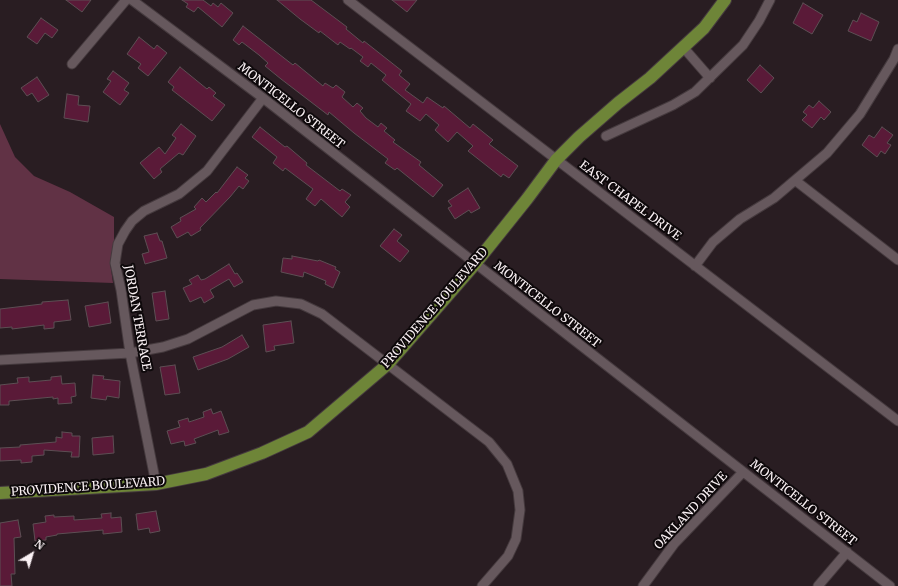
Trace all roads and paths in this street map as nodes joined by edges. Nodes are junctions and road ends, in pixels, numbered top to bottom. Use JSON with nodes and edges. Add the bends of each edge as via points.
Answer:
{"nodes":[{"id":1,"x":126,"y":0,"type":"edge"},
{"id":2,"x":132,"y":0,"type":"edge"},
{"id":3,"x":348,"y":0,"type":"edge"},
{"id":4,"x":724,"y":0,"type":"edge"},
{"id":5,"x":770,"y":0,"type":"edge"},
{"id":6,"x":683,"y":47,"type":"junction"},
{"id":7,"x":898,"y":50,"type":"edge"},
{"id":8,"x":72,"y":64,"type":"dead end"},
{"id":9,"x":710,"y":78,"type":"junction"},
{"id":10,"x":263,"y":98,"type":"junction"},
{"id":11,"x":606,"y":136,"type":"dead end"},
{"id":12,"x":556,"y":160,"type":"junction"},
{"id":13,"x":796,"y":181,"type":"junction"},
{"id":14,"x":898,"y":260,"type":"edge"},
{"id":15,"x":475,"y":264,"type":"junction"},
{"id":16,"x":695,"y":266,"type":"junction"},
{"id":17,"x":130,"y":353,"type":"junction"},
{"id":18,"x":0,"y":360,"type":"edge"},
{"id":19,"x":388,"y":364,"type":"junction"},
{"id":20,"x":898,"y":421,"type":"edge"},
{"id":21,"x":743,"y":472,"type":"junction"},
{"id":22,"x":156,"y":484,"type":"junction"},
{"id":23,"x":0,"y":493,"type":"edge"},
{"id":24,"x":847,"y":552,"type":"junction"},
{"id":25,"x":482,"y":586,"type":"edge"},
{"id":26,"x":643,"y":586,"type":"edge"},
{"id":27,"x":818,"y":586,"type":"edge"},
{"id":28,"x":890,"y":586,"type":"edge"}],
"edges":[{"from":1,"to":8,"type":"street"},
{"from":2,"to":10,"type":"street","name":"MONTICELLO STREET"},
{"from":3,"to":12,"type":"street","name":"EAST CHAPEL DRIVE"},
{"from":4,"to":6,"type":"main road","name":"PROVIDENCE BOULEVARD","via":[[704,28]]},
{"from":5,"to":9,"type":"street","via":[[743,45]]},
{"from":6,"to":9,"type":"street"},
{"from":6,"to":12,"type":"main road","name":"PROVIDENCE BOULEVARD"},
{"from":7,"to":13,"type":"street","via":[[860,114],[827,153]]},
{"from":9,"to":11,"type":"street","via":[[695,92],[673,105]]},
{"from":10,"to":15,"type":"street","name":"MONTICELLO STREET"},
{"from":10,"to":17,"type":"street","name":"JORDAN TERRACE","via":[[207,171],[179,194],[144,211],[132,221],[118,244],[115,263]]},
{"from":12,"to":15,"type":"main road","name":"PROVIDENCE BOULEVARD"},
{"from":12,"to":16,"type":"street","name":"EAST CHAPEL DRIVE"},
{"from":13,"to":14,"type":"street"},
{"from":13,"to":16,"type":"street","via":[[735,223],[713,242]]},
{"from":15,"to":19,"type":"main road","name":"PROVIDENCE BOULEVARD"},
{"from":15,"to":21,"type":"street","name":"MONTICELLO STREET"},
{"from":16,"to":20,"type":"street","name":"EAST CHAPEL DRIVE"},
{"from":17,"to":18,"type":"street"},
{"from":17,"to":19,"type":"street","via":[[188,339],[253,305],[276,301],[301,304],[322,314]]},
{"from":17,"to":22,"type":"street","name":"JORDAN TERRACE"},
{"from":19,"to":22,"type":"main road","name":"PROVIDENCE BOULEVARD","via":[[308,432],[206,474]]},
{"from":19,"to":25,"type":"street","via":[[490,442],[507,464],[518,491],[520,510],[516,539],[508,556]]},
{"from":21,"to":24,"type":"street","name":"MONTICELLO STREET"},
{"from":21,"to":26,"type":"street","name":"OAKLAND DRIVE","via":[[674,544]]},
{"from":22,"to":23,"type":"main road","name":"PROVIDENCE BOULEVARD"},
{"from":24,"to":27,"type":"street"},
{"from":24,"to":28,"type":"street","name":"MONTICELLO STREET"}]}
